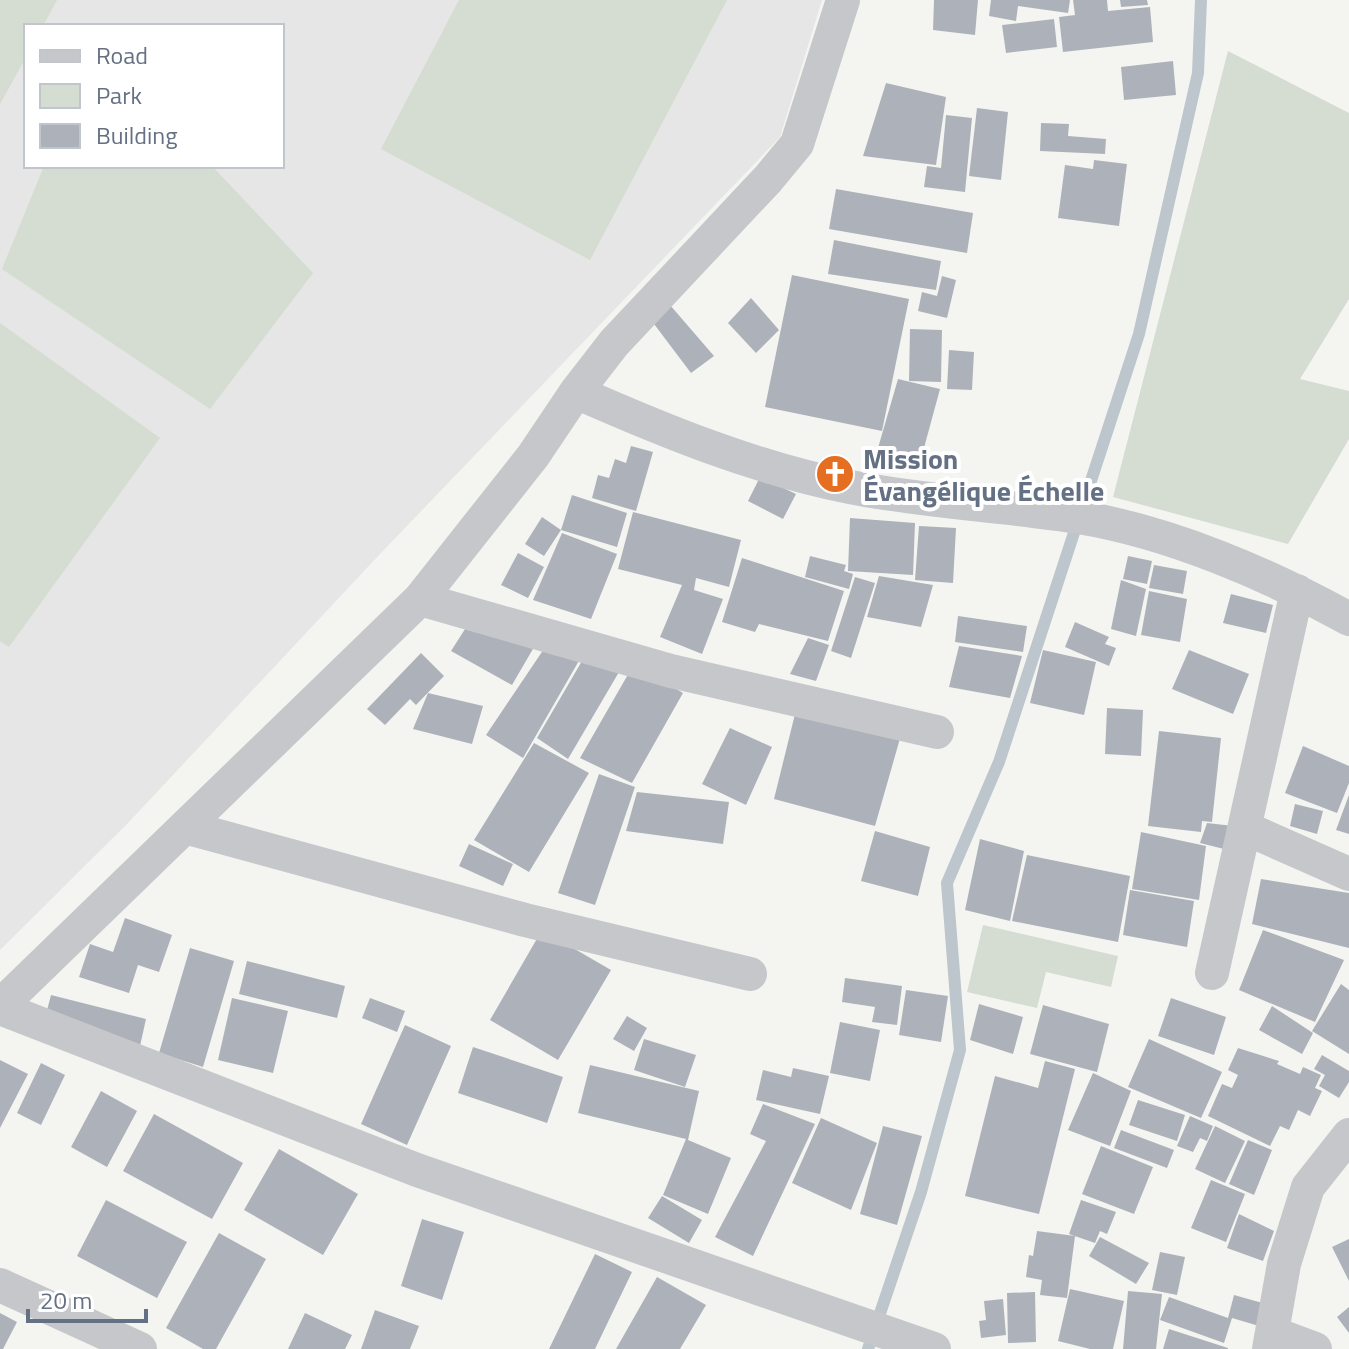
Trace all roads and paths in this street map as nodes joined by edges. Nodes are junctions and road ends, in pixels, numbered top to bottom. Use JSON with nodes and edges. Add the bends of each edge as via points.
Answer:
{"nodes":[{"id":1,"x":843,"y":0,"type":"edge"},
{"id":2,"x":576,"y":392,"type":"junction"},
{"id":3,"x":1297,"y":591,"type":"junction"},
{"id":4,"x":420,"y":599,"type":"junction"},
{"id":5,"x":1349,"y":619,"type":"edge"},
{"id":6,"x":937,"y":732,"type":"dead end"},
{"id":7,"x":185,"y":827,"type":"junction"},
{"id":8,"x":1245,"y":828,"type":"junction"},
{"id":9,"x":1349,"y":874,"type":"edge"},
{"id":10,"x":1212,"y":973,"type":"dead end"},
{"id":11,"x":750,"y":974,"type":"dead end"},
{"id":12,"x":0,"y":1007,"type":"edge"},
{"id":13,"x":1349,"y":1135,"type":"edge"},
{"id":14,"x":0,"y":1285,"type":"edge"},
{"id":15,"x":1271,"y":1341,"type":"edge"},
{"id":16,"x":126,"y":1346,"type":"edge"},
{"id":17,"x":934,"y":1349,"type":"edge"},
{"id":18,"x":1315,"y":1349,"type":"edge"}],
"edges":[{"from":1,"to":2,"type":"street","via":[[797,144],[614,343]]},
{"from":2,"to":3,"type":"street","via":[[717,451],[850,487],[1081,517],[1207,554]]},
{"from":2,"to":4,"type":"street","via":[[533,456]]},
{"from":3,"to":5,"type":"street"},
{"from":3,"to":8,"type":"street"},
{"from":4,"to":6,"type":"street","via":[[671,671]]},
{"from":4,"to":7,"type":"street"},
{"from":7,"to":11,"type":"street","via":[[525,920]]},
{"from":7,"to":12,"type":"street"},
{"from":8,"to":9,"type":"street"},
{"from":8,"to":10,"type":"street"},
{"from":12,"to":17,"type":"street","via":[[417,1170]]},
{"from":13,"to":15,"type":"street","via":[[1308,1187],[1284,1264]]},
{"from":14,"to":16,"type":"street"},
{"from":15,"to":18,"type":"street"}]}
